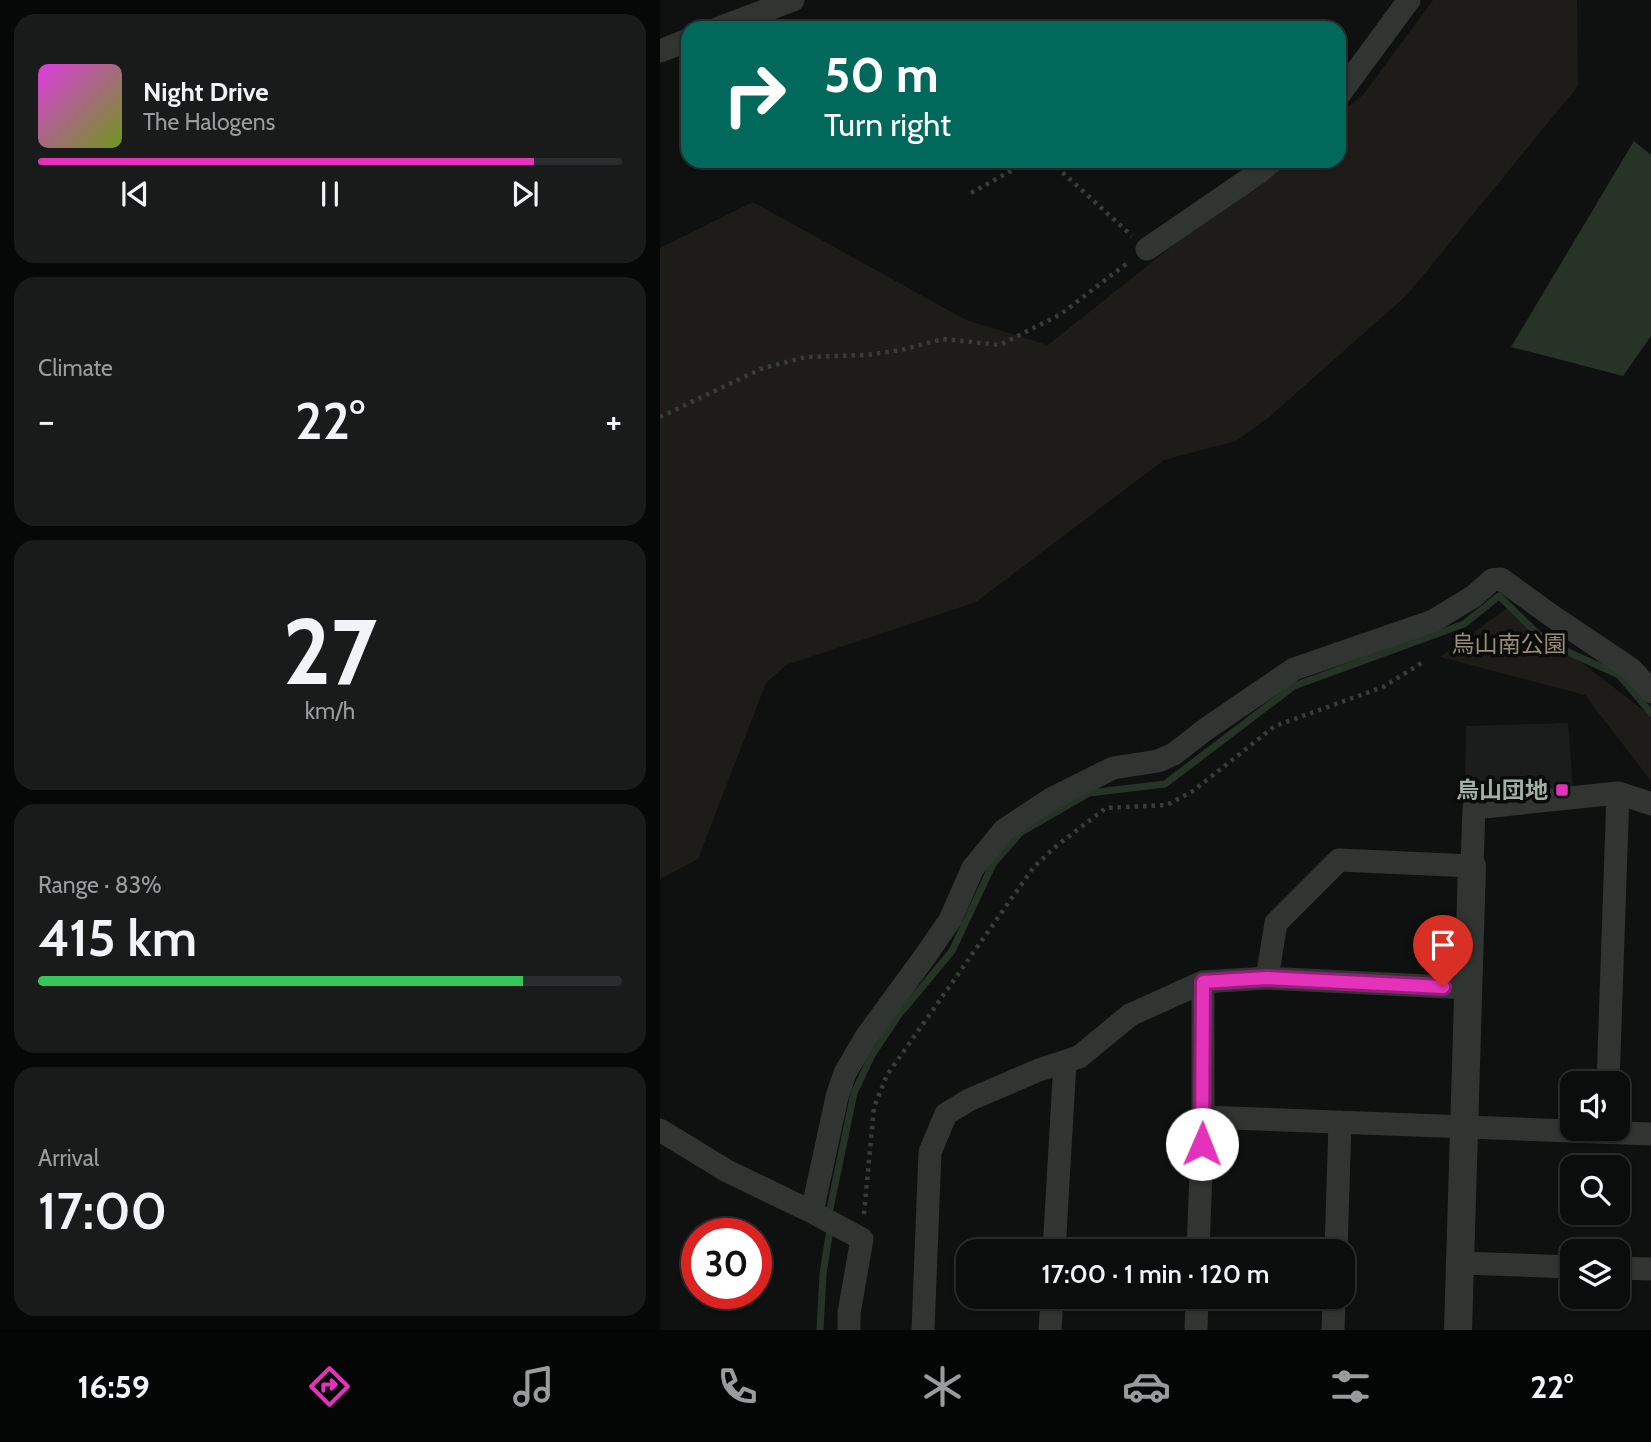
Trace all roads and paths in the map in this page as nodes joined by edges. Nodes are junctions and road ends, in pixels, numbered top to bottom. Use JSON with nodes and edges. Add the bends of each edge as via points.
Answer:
{"nodes":[{"id":1,"x":793,"y":0,"type":"edge"},
{"id":2,"x":1409,"y":0,"type":"edge"},
{"id":3,"x":738,"y":21,"type":"edge"},
{"id":4,"x":681,"y":43,"type":"edge"},
{"id":5,"x":660,"y":51,"type":"edge"},
{"id":6,"x":1346,"y":86,"type":"edge"},
{"id":7,"x":1016,"y":168,"type":"edge"},
{"id":8,"x":1058,"y":168,"type":"edge"},
{"id":9,"x":1264,"y":168,"type":"edge"},
{"id":10,"x":970,"y":193,"type":"dead end"},
{"id":11,"x":1147,"y":249,"type":"junction"},
{"id":12,"x":660,"y":417,"type":"edge"},
{"id":13,"x":1423,"y":662,"type":"dead end"},
{"id":14,"x":1651,"y":692,"type":"edge"},
{"id":15,"x":1618,"y":793,"type":"junction"},
{"id":16,"x":1651,"y":804,"type":"edge"},
{"id":17,"x":1472,"y":866,"type":"junction"},
{"id":18,"x":1267,"y":978,"type":"junction"},
{"id":19,"x":1203,"y":982,"type":"junction"},
{"id":20,"x":1468,"y":988,"type":"junction"},
{"id":21,"x":1065,"y":1062,"type":"junction"},
{"id":22,"x":1608,"y":1071,"type":"edge"},
{"id":23,"x":1202,"y":1118,"type":"junction"},
{"id":24,"x":1340,"y":1122,"type":"junction"},
{"id":25,"x":1464,"y":1127,"type":"junction"},
{"id":26,"x":660,"y":1130,"type":"edge"},
{"id":27,"x":1560,"y":1130,"type":"edge"},
{"id":28,"x":1630,"y":1133,"type":"edge"},
{"id":29,"x":1651,"y":1134,"type":"edge"},
{"id":30,"x":812,"y":1212,"type":"junction"},
{"id":31,"x":1055,"y":1239,"type":"edge"},
{"id":32,"x":1198,"y":1239,"type":"edge"},
{"id":33,"x":1336,"y":1239,"type":"edge"},
{"id":34,"x":862,"y":1240,"type":"junction"},
{"id":35,"x":1460,"y":1263,"type":"junction"},
{"id":36,"x":1560,"y":1267,"type":"edge"},
{"id":37,"x":1630,"y":1268,"type":"edge"},
{"id":38,"x":1651,"y":1269,"type":"edge"},
{"id":39,"x":1051,"y":1309,"type":"edge"},
{"id":40,"x":1197,"y":1309,"type":"edge"},
{"id":41,"x":1334,"y":1309,"type":"edge"},
{"id":42,"x":849,"y":1330,"type":"edge"},
{"id":43,"x":923,"y":1330,"type":"edge"},
{"id":44,"x":1050,"y":1330,"type":"edge"},
{"id":45,"x":1196,"y":1330,"type":"edge"},
{"id":46,"x":1333,"y":1330,"type":"edge"},
{"id":47,"x":1458,"y":1330,"type":"edge"}],
"edges":[{"from":1,"to":3,"type":"street"},
{"from":2,"to":6,"type":"street"},
{"from":4,"to":5,"type":"street"},
{"from":7,"to":10,"type":"path"},
{"from":8,"to":11,"type":"path"},
{"from":9,"to":11,"type":"street"},
{"from":11,"to":12,"type":"path","via":[[1061,314],[1000,345],[943,339],[901,351],[806,357],[763,368]]},
{"from":13,"to":34,"type":"path","via":[[1383,687],[1275,726],[1193,791],[1167,805],[1106,808],[1033,868],[887,1075],[874,1107]]},
{"from":14,"to":30,"type":"street","via":[[1631,669],[1501,579],[1492,580],[1434,621],[1294,669],[1174,754],[1113,768],[1051,799],[1004,830],[973,868],[950,920],[845,1073]]},
{"from":15,"to":16,"type":"street"},
{"from":15,"to":17,"type":"street","via":[[1474,808]]},
{"from":15,"to":22,"type":"street"},
{"from":17,"to":18,"type":"street","via":[[1339,860],[1276,923]]},
{"from":17,"to":20,"type":"street"},
{"from":18,"to":19,"type":"street"},
{"from":18,"to":20,"type":"street"},
{"from":19,"to":21,"type":"street","via":[[1130,1015],[1079,1057]]},
{"from":19,"to":23,"type":"street"},
{"from":20,"to":25,"type":"street"},
{"from":21,"to":31,"type":"street"},
{"from":21,"to":43,"type":"street","via":[[969,1100],[946,1114],[930,1152]]},
{"from":23,"to":24,"type":"street"},
{"from":23,"to":32,"type":"street"},
{"from":24,"to":25,"type":"street"},
{"from":24,"to":33,"type":"street"},
{"from":25,"to":27,"type":"street"},
{"from":25,"to":35,"type":"street"},
{"from":26,"to":30,"type":"street","via":[[727,1171]]},
{"from":28,"to":29,"type":"street"},
{"from":30,"to":34,"type":"street"},
{"from":34,"to":42,"type":"street"},
{"from":35,"to":36,"type":"street"},
{"from":35,"to":47,"type":"street"},
{"from":37,"to":38,"type":"street"},
{"from":39,"to":44,"type":"street"},
{"from":40,"to":45,"type":"street"},
{"from":41,"to":46,"type":"street"}]}
